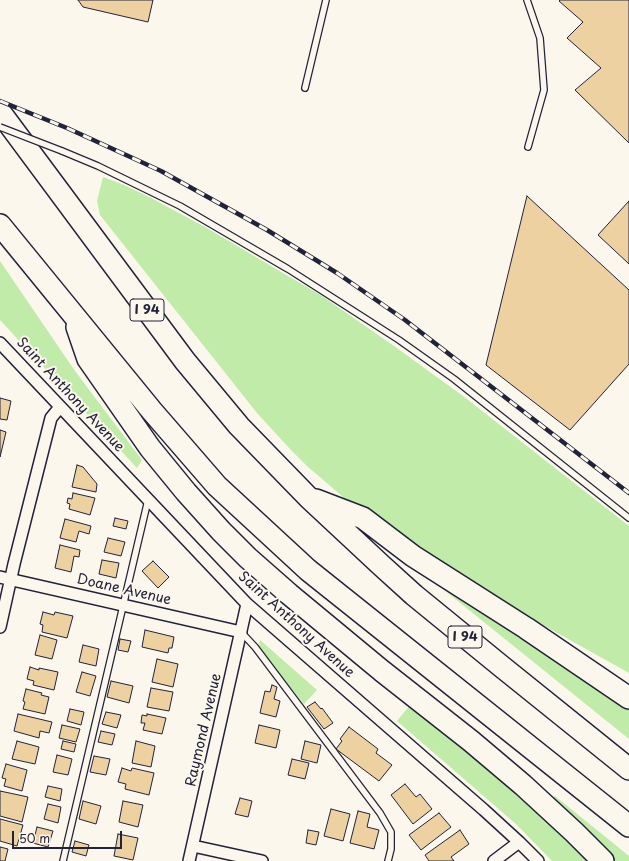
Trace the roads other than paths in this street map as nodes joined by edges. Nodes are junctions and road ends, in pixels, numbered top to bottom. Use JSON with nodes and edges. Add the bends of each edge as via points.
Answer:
{"nodes":[{"id":1,"x":326,"y":0,"type":"edge"},
{"id":2,"x":527,"y":0,"type":"edge"},
{"id":3,"x":305,"y":88,"type":"dead end"},
{"id":4,"x":0,"y":112,"type":"edge"},
{"id":5,"x":0,"y":127,"type":"edge"},
{"id":6,"x":528,"y":147,"type":"dead end"},
{"id":7,"x":0,"y":225,"type":"edge"},
{"id":8,"x":73,"y":313,"type":"junction"},
{"id":9,"x":0,"y":343,"type":"edge"},
{"id":10,"x":60,"y":407,"type":"junction"},
{"id":11,"x":308,"y":497,"type":"junction"},
{"id":12,"x":148,"y":500,"type":"junction"},
{"id":13,"x":629,"y":518,"type":"edge"},
{"id":14,"x":6,"y":578,"type":"edge"},
{"id":15,"x":247,"y":604,"type":"junction"},
{"id":16,"x":124,"y":606,"type":"junction"},
{"id":17,"x":0,"y":628,"type":"edge"},
{"id":18,"x":526,"y":628,"type":"junction"},
{"id":19,"x":241,"y":632,"type":"junction"},
{"id":20,"x":629,"y":681,"type":"edge"},
{"id":21,"x":629,"y":698,"type":"edge"},
{"id":22,"x":629,"y":769,"type":"edge"},
{"id":23,"x":629,"y":826,"type":"edge"},
{"id":24,"x":520,"y":842,"type":"junction"},
{"id":25,"x":193,"y":846,"type":"junction"},
{"id":26,"x":63,"y":861,"type":"edge"},
{"id":27,"x":190,"y":861,"type":"edge"},
{"id":28,"x":262,"y":861,"type":"edge"},
{"id":29,"x":388,"y":861,"type":"edge"},
{"id":30,"x":494,"y":861,"type":"edge"},
{"id":31,"x":538,"y":861,"type":"edge"},
{"id":32,"x":603,"y":861,"type":"edge"}],
"edges":[{"from":1,"to":3,"type":"lane"},
{"from":2,"to":6,"type":"lane","via":[[540,38],[544,90]]},
{"from":4,"to":11,"type":"highway","number":"I 94","via":[[185,361],[239,426]]},
{"from":5,"to":13,"type":"lane","bridge":true,"via":[[98,166],[180,206],[288,269],[399,340],[454,379]]},
{"from":7,"to":8,"type":"highway"},
{"from":8,"to":23,"type":"highway","via":[[217,486],[268,534],[308,570]]},
{"from":8,"to":32,"type":"highway","via":[[88,359],[150,448],[221,531],[289,594],[523,785]]},
{"from":9,"to":10,"type":"street","name":"Saint Anthony Avenue"},
{"from":10,"to":12,"type":"street","name":"Saint Anthony Avenue"},
{"from":10,"to":14,"type":"street","via":[[51,418]]},
{"from":11,"to":18,"type":"highway","via":[[363,518],[413,556]]},
{"from":11,"to":22,"type":"highway","number":"I 94","via":[[414,595]]},
{"from":12,"to":15,"type":"street","name":"Saint Anthony Avenue"},
{"from":12,"to":16,"type":"lane"},
{"from":14,"to":16,"type":"street","name":"Doane Avenue"},
{"from":14,"to":17,"type":"street"},
{"from":15,"to":19,"type":"street","name":"Raymond Avenue"},
{"from":15,"to":24,"type":"street","name":"Saint Anthony Avenue"},
{"from":16,"to":19,"type":"street","name":"Doane Avenue"},
{"from":16,"to":26,"type":"lane"},
{"from":18,"to":20,"type":"highway","via":[[564,640]]},
{"from":18,"to":21,"type":"highway"},
{"from":19,"to":25,"type":"street","name":"Raymond Avenue"},
{"from":19,"to":29,"type":"lane","via":[[380,813],[391,832]]},
{"from":24,"to":30,"type":"street"},
{"from":24,"to":31,"type":"street","name":"Saint Anthony Avenue"},
{"from":25,"to":27,"type":"street","name":"Raymond Avenue"},
{"from":25,"to":28,"type":"street"}]}
